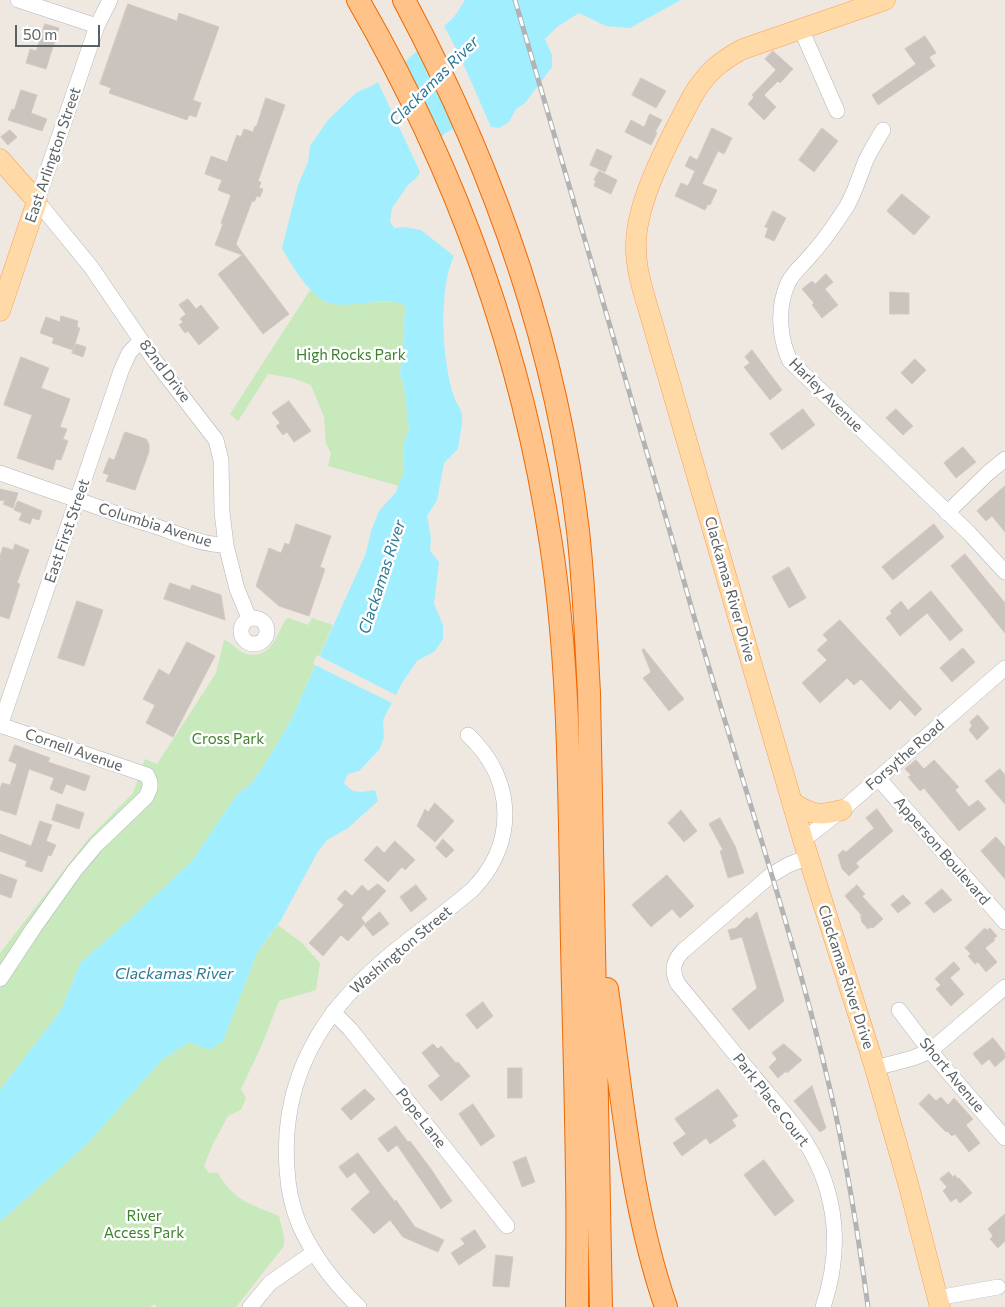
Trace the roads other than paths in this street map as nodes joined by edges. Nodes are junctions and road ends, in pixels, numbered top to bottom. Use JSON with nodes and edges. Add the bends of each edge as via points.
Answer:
{"nodes":[{"id":1,"x":18,"y":0,"type":"edge"},
{"id":2,"x":110,"y":0,"type":"edge"},
{"id":3,"x":358,"y":0,"type":"edge"},
{"id":4,"x":404,"y":0,"type":"edge"},
{"id":5,"x":884,"y":0,"type":"edge"},
{"id":6,"x":97,"y":26,"type":"junction"},
{"id":7,"x":801,"y":29,"type":"junction"},
{"id":8,"x":837,"y":111,"type":"dead end"},
{"id":9,"x":884,"y":130,"type":"dead end"},
{"id":10,"x":0,"y":159,"type":"edge"},
{"id":11,"x":37,"y":201,"type":"junction"},
{"id":12,"x":0,"y":311,"type":"edge"},
{"id":13,"x":141,"y":340,"type":"junction"},
{"id":14,"x":1005,"y":459,"type":"edge"},
{"id":15,"x":0,"y":473,"type":"edge"},
{"id":16,"x":77,"y":500,"type":"junction"},
{"id":17,"x":947,"y":513,"type":"junction"},
{"id":18,"x":226,"y":545,"type":"junction"},
{"id":19,"x":1005,"y":572,"type":"edge"},
{"id":20,"x":249,"y":618,"type":"dead end"},
{"id":21,"x":1005,"y":668,"type":"edge"},
{"id":22,"x":0,"y":726,"type":"edge"},
{"id":23,"x":468,"y":735,"type":"dead end"},
{"id":24,"x":879,"y":779,"type":"junction"},
{"id":25,"x":792,"y":802,"type":"junction"},
{"id":26,"x":842,"y":810,"type":"junction"},
{"id":27,"x":805,"y":848,"type":"junction"},
{"id":28,"x":593,"y":884,"type":"junction"},
{"id":29,"x":1005,"y":922,"type":"edge"},
{"id":30,"x":674,"y":968,"type":"joint"},
{"id":31,"x":0,"y":977,"type":"edge"},
{"id":32,"x":1005,"y":987,"type":"edge"},
{"id":33,"x":899,"y":1010,"type":"dead end"},
{"id":34,"x":333,"y":1012,"type":"junction"},
{"id":35,"x":930,"y":1051,"type":"junction"},
{"id":36,"x":875,"y":1068,"type":"junction"},
{"id":37,"x":1005,"y":1138,"type":"edge"},
{"id":38,"x":507,"y":1226,"type":"dead end"},
{"id":39,"x":313,"y":1253,"type":"junction"},
{"id":40,"x":577,"y":1263,"type":"junction"},
{"id":41,"x":998,"y":1287,"type":"dead end"},
{"id":42,"x":938,"y":1304,"type":"edge"},
{"id":43,"x":250,"y":1307,"type":"edge"},
{"id":44,"x":358,"y":1307,"type":"edge"},
{"id":45,"x":569,"y":1307,"type":"edge"},
{"id":46,"x":577,"y":1307,"type":"edge"},
{"id":47,"x":601,"y":1307,"type":"edge"},
{"id":48,"x":666,"y":1307,"type":"edge"},
{"id":49,"x":824,"y":1307,"type":"edge"}],
"edges":[{"from":1,"to":6,"type":"street"},
{"from":2,"to":6,"type":"street","name":"East Arlington Street"},
{"from":3,"to":40,"type":"highway","via":[[429,134],[466,224],[518,382],[552,548],[563,655],[570,836]]},
{"from":4,"to":28,"type":"highway","via":[[470,134],[519,266],[558,413],[578,531],[584,604]]},
{"from":5,"to":7,"type":"main road","name":"Clackamas River Drive"},
{"from":6,"to":11,"type":"street","name":"East Arlington Street"},
{"from":7,"to":8,"type":"street"},
{"from":7,"to":25,"type":"main road","name":"Clackamas River Drive","via":[[743,49],[705,76],[654,176],[640,217],[636,242],[643,292]]},
{"from":9,"to":17,"type":"street","name":"Harley Avenue","via":[[866,161],[848,205],[789,282],[783,300],[782,336],[790,361]]},
{"from":10,"to":11,"type":"main road","name":"82nd Drive"},
{"from":11,"to":12,"type":"main road","name":"East Arlington Street"},
{"from":11,"to":13,"type":"street","name":"82nd Drive","via":[[91,267]]},
{"from":13,"to":16,"type":"street","name":"East First Street","via":[[125,359]]},
{"from":13,"to":18,"type":"street","name":"82nd Drive","via":[[216,440],[221,460]]},
{"from":14,"to":17,"type":"street"},
{"from":15,"to":16,"type":"street","name":"Columbia Avenue"},
{"from":16,"to":18,"type":"street","name":"Columbia Avenue","via":[[194,540]]},
{"from":16,"to":22,"type":"street","name":"East First Street"},
{"from":17,"to":19,"type":"street","name":"Harley Avenue"},
{"from":18,"to":20,"type":"street","name":"82nd Drive"},
{"from":21,"to":24,"type":"street","name":"Forsythe Road"},
{"from":22,"to":31,"type":"street","name":"Cornell Avenue","via":[[147,775],[150,782],[146,797],[75,870]]},
{"from":23,"to":34,"type":"street","name":"Washington Street","via":[[488,757],[503,795],[505,824],[495,858],[472,890],[382,962]]},
{"from":24,"to":26,"type":"street","name":"Forsythe Road"},
{"from":24,"to":29,"type":"street","name":"Apperson Boulevard"},
{"from":25,"to":26,"type":"main road","via":[[816,814]]},
{"from":25,"to":27,"type":"main road","name":"Clackamas River Drive"},
{"from":26,"to":27,"type":"street","name":"Forsythe Road"},
{"from":27,"to":30,"type":"street","name":"Forsythe Road","via":[[683,951]]},
{"from":27,"to":36,"type":"main road","name":"Clackamas River Drive"},
{"from":28,"to":47,"type":"highway"},
{"from":28,"to":48,"type":"highway","via":[[639,1210]]},
{"from":30,"to":49,"type":"street","name":"Park Place Court","via":[[678,984],[806,1142],[824,1179],[835,1238],[832,1279]]},
{"from":32,"to":35,"type":"street"},
{"from":33,"to":35,"type":"street","name":"Short Avenue"},
{"from":34,"to":38,"type":"street","name":"Pope Lane","via":[[356,1036]]},
{"from":34,"to":39,"type":"street","name":"Washington Street","via":[[299,1072],[290,1103],[287,1133],[287,1170],[293,1205]]},
{"from":35,"to":36,"type":"street"},
{"from":35,"to":37,"type":"street","name":"Short Avenue"},
{"from":36,"to":42,"type":"main road","name":"Clackamas River Drive"},
{"from":39,"to":43,"type":"street","via":[[270,1283]]},
{"from":39,"to":44,"type":"street","name":"Washington Street"},
{"from":40,"to":45,"type":"highway"},
{"from":40,"to":46,"type":"highway"},
{"from":41,"to":42,"type":"street"}]}
